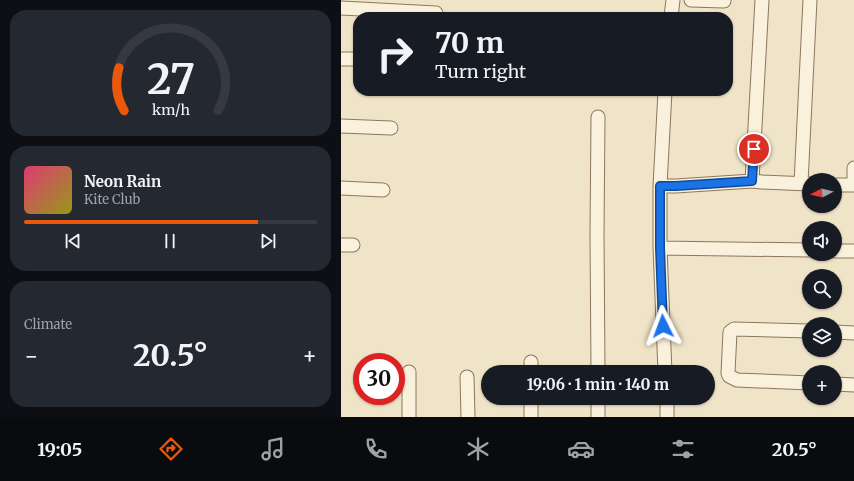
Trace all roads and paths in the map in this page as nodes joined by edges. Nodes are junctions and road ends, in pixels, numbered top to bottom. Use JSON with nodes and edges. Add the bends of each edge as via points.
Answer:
{"nodes":[{"id":1,"x":673,"y":0,"type":"edge"},
{"id":2,"x":691,"y":0,"type":"edge"},
{"id":3,"x":762,"y":0,"type":"edge"},
{"id":4,"x":811,"y":0,"type":"edge"},
{"id":5,"x":724,"y":2,"type":"dead end"},
{"id":6,"x":341,"y":8,"type":"edge"},
{"id":7,"x":417,"y":12,"type":"edge"},
{"id":8,"x":672,"y":12,"type":"edge"},
{"id":9,"x":341,"y":59,"type":"edge"},
{"id":10,"x":353,"y":59,"type":"edge"},
{"id":11,"x":665,"y":96,"type":"edge"},
{"id":12,"x":598,"y":117,"type":"dead end"},
{"id":13,"x":341,"y":126,"type":"edge"},
{"id":14,"x":391,"y":128,"type":"dead end"},
{"id":15,"x":854,"y":168,"type":"edge"},
{"id":16,"x":805,"y":173,"type":"edge"},
{"id":17,"x":752,"y":181,"type":"junction"},
{"id":18,"x":802,"y":184,"type":"edge"},
{"id":19,"x":842,"y":185,"type":"edge"},
{"id":20,"x":854,"y":185,"type":"edge"},
{"id":21,"x":660,"y":186,"type":"junction"},
{"id":22,"x":341,"y":188,"type":"edge"},
{"id":23,"x":383,"y":190,"type":"dead end"},
{"id":24,"x":660,"y":248,"type":"junction"},
{"id":25,"x":802,"y":250,"type":"edge"},
{"id":26,"x":842,"y":251,"type":"edge"},
{"id":27,"x":854,"y":251,"type":"edge"},
{"id":28,"x":802,"y":331,"type":"edge"},
{"id":29,"x":842,"y":332,"type":"edge"},
{"id":30,"x":854,"y":333,"type":"edge"},
{"id":31,"x":598,"y":365,"type":"edge"},
{"id":32,"x":665,"y":365,"type":"edge"},
{"id":33,"x":409,"y":372,"type":"dead end"},
{"id":34,"x":467,"y":377,"type":"dead end"},
{"id":35,"x":802,"y":383,"type":"edge"},
{"id":36,"x":842,"y":384,"type":"edge"},
{"id":37,"x":854,"y":385,"type":"edge"},
{"id":38,"x":531,"y":405,"type":"edge"},
{"id":39,"x":598,"y":405,"type":"edge"},
{"id":40,"x":667,"y":405,"type":"edge"},
{"id":41,"x":409,"y":417,"type":"edge"},
{"id":42,"x":468,"y":417,"type":"edge"},
{"id":43,"x":531,"y":417,"type":"edge"},
{"id":44,"x":598,"y":417,"type":"edge"},
{"id":45,"x":667,"y":417,"type":"edge"}],
"edges":[{"from":1,"to":8,"type":"street"},
{"from":2,"to":5,"type":"street"},
{"from":3,"to":17,"type":"street"},
{"from":4,"to":16,"type":"street"},
{"from":6,"to":7,"type":"street"},
{"from":9,"to":10,"type":"street"},
{"from":11,"to":21,"type":"street"},
{"from":12,"to":31,"type":"street"},
{"from":13,"to":14,"type":"street"},
{"from":15,"to":20,"type":"street"},
{"from":17,"to":18,"type":"street"},
{"from":17,"to":21,"type":"street"},
{"from":19,"to":20,"type":"street"},
{"from":21,"to":24,"type":"street"},
{"from":22,"to":23,"type":"street"},
{"from":24,"to":25,"type":"street"},
{"from":24,"to":32,"type":"street"},
{"from":26,"to":27,"type":"street"},
{"from":28,"to":35,"type":"street","via":[[734,329],[730,332],[728,373],[737,380]]},
{"from":29,"to":30,"type":"street"},
{"from":33,"to":41,"type":"street"},
{"from":34,"to":42,"type":"street"},
{"from":36,"to":37,"type":"street"},
{"from":38,"to":43,"type":"street"},
{"from":39,"to":44,"type":"street"},
{"from":40,"to":45,"type":"street"}]}
